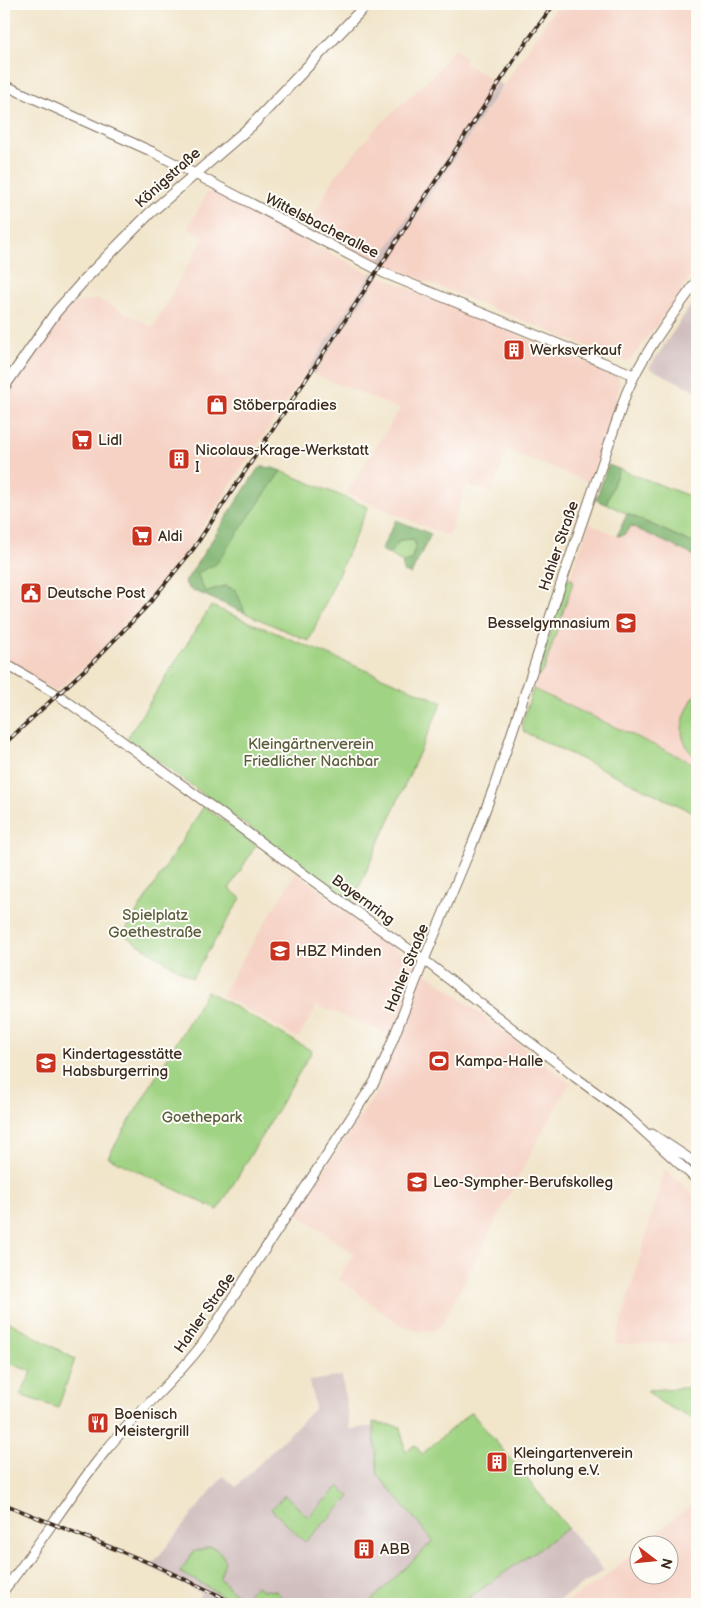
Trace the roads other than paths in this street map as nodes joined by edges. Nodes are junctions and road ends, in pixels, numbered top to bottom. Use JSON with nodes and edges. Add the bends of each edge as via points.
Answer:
{"nodes":[{"id":1,"x":367,"y":4,"type":"edge"},
{"id":2,"x":4,"y":85,"type":"edge"},
{"id":3,"x":194,"y":174,"type":"junction"},
{"id":4,"x":697,"y":282,"type":"edge"},
{"id":5,"x":634,"y":375,"type":"junction"},
{"id":6,"x":4,"y":386,"type":"edge"},
{"id":7,"x":4,"y":663,"type":"edge"},
{"id":8,"x":424,"y":960,"type":"junction"},
{"id":9,"x":637,"y":1124,"type":"junction"},
{"id":10,"x":697,"y":1166,"type":"edge"},
{"id":11,"x":697,"y":1180,"type":"edge"},
{"id":12,"x":4,"y":1590,"type":"edge"}],
"edges":[{"from":1,"to":3,"type":"main road","name":"Königstraße","via":[[256,120]]},
{"from":2,"to":3,"type":"street","name":"Wittelsbacherallee","via":[[153,152]]},
{"from":3,"to":5,"type":"street","name":"Wittelsbacherallee","via":[[384,273]]},
{"from":3,"to":6,"type":"main road","name":"Königstraße","via":[[150,213],[81,284],[56,312]]},
{"from":4,"to":5,"type":"street","name":"Hahler Straße"},
{"from":5,"to":8,"type":"street","name":"Hahler Straße","via":[[599,470],[494,787]]},
{"from":7,"to":8,"type":"street","name":"Bayernring","via":[[58,695]]},
{"from":8,"to":9,"type":"street","name":"Bayernring"},
{"from":8,"to":12,"type":"street","name":"Hahler Straße","via":[[374,1081],[204,1342],[177,1376],[104,1452]]},
{"from":9,"to":10,"type":"street","name":"Bayernring"},
{"from":9,"to":11,"type":"street","name":"Bayernring"}]}
